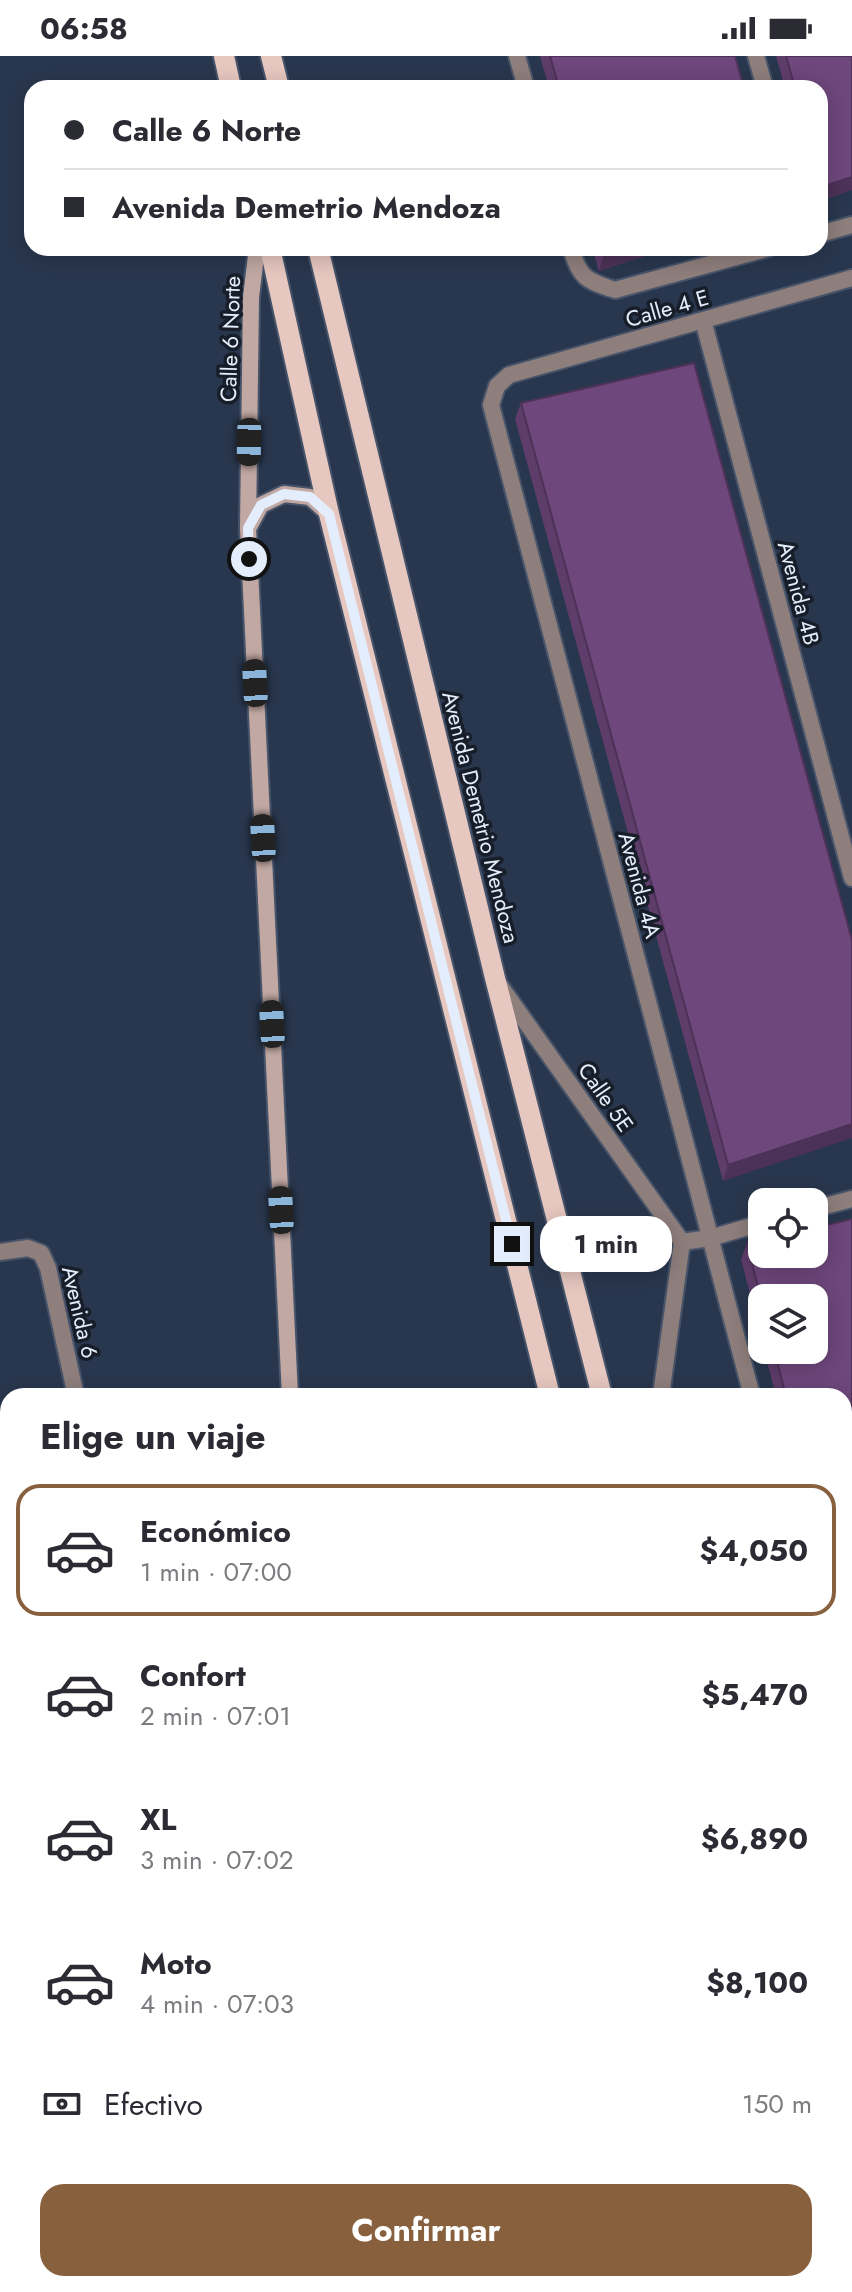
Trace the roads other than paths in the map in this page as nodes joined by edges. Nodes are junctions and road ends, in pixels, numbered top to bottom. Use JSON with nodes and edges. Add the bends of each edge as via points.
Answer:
{"nodes":[{"id":1,"x":224,"y":56,"type":"edge"},
{"id":2,"x":271,"y":56,"type":"edge"},
{"id":3,"x":517,"y":56,"type":"edge"},
{"id":4,"x":756,"y":56,"type":"edge"},
{"id":5,"x":229,"y":80,"type":"edge"},
{"id":6,"x":277,"y":80,"type":"edge"},
{"id":7,"x":524,"y":80,"type":"edge"},
{"id":8,"x":763,"y":80,"type":"edge"},
{"id":9,"x":852,"y":225,"type":"edge"},
{"id":10,"x":828,"y":232,"type":"edge"},
{"id":11,"x":256,"y":256,"type":"edge"},
{"id":12,"x":272,"y":256,"type":"edge"},
{"id":13,"x":320,"y":256,"type":"edge"},
{"id":14,"x":573,"y":256,"type":"edge"},
{"id":15,"x":740,"y":256,"type":"edge"},
{"id":16,"x":852,"y":278,"type":"edge"},
{"id":17,"x":703,"y":320,"type":"junction"},
{"id":18,"x":497,"y":386,"type":"joint"},
{"id":19,"x":329,"y":514,"type":"junction"},
{"id":20,"x":248,"y":528,"type":"junction"},
{"id":21,"x":852,"y":878,"type":"edge"},
{"id":22,"x":495,"y":978,"type":"junction"},
{"id":23,"x":852,"y":1199,"type":"edge"},
{"id":24,"x":828,"y":1205,"type":"edge"},
{"id":25,"x":748,"y":1227,"type":"edge"},
{"id":26,"x":710,"y":1238,"type":"junction"},
{"id":27,"x":682,"y":1242,"type":"junction"},
{"id":28,"x":0,"y":1252,"type":"edge"},
{"id":29,"x":74,"y":1388,"type":"edge"},
{"id":30,"x":290,"y":1388,"type":"edge"},
{"id":31,"x":548,"y":1388,"type":"edge"},
{"id":32,"x":600,"y":1388,"type":"edge"},
{"id":33,"x":662,"y":1388,"type":"edge"},
{"id":34,"x":750,"y":1388,"type":"edge"}],
"edges":[{"from":1,"to":5,"type":"main road"},
{"from":2,"to":6,"type":"main road"},
{"from":3,"to":7,"type":"street"},
{"from":4,"to":8,"type":"street"},
{"from":9,"to":10,"type":"street"},
{"from":11,"to":20,"type":"street","name":"Calle 6 Norte"},
{"from":12,"to":19,"type":"main road"},
{"from":13,"to":22,"type":"main road","name":"Avenida Demetrio Mendoza"},
{"from":14,"to":15,"type":"street","via":[[577,270],[592,283],[615,290]]},
{"from":16,"to":17,"type":"street","name":"Calle 4 E"},
{"from":17,"to":18,"type":"street","name":"Calle 4 E","via":[[509,375]]},
{"from":17,"to":21,"type":"street","name":"Avenida 4B"},
{"from":18,"to":26,"type":"street","name":"Avenida 4A","via":[[491,405]]},
{"from":19,"to":20,"type":"street","via":[[310,497],[284,494],[261,505]]},
{"from":19,"to":31,"type":"main road"},
{"from":20,"to":30,"type":"street","name":"Calle 6 Norte"},
{"from":22,"to":27,"type":"street","name":"Calle 5E"},
{"from":22,"to":32,"type":"main road","name":"Avenida Demetrio Mendoza"},
{"from":23,"to":24,"type":"street"},
{"from":25,"to":26,"type":"street"},
{"from":26,"to":27,"type":"street"},
{"from":26,"to":34,"type":"street","name":"Avenida 4A"},
{"from":27,"to":33,"type":"street"},
{"from":28,"to":29,"type":"street","name":"Avenida 6","via":[[28,1248],[41,1253]]}]}
